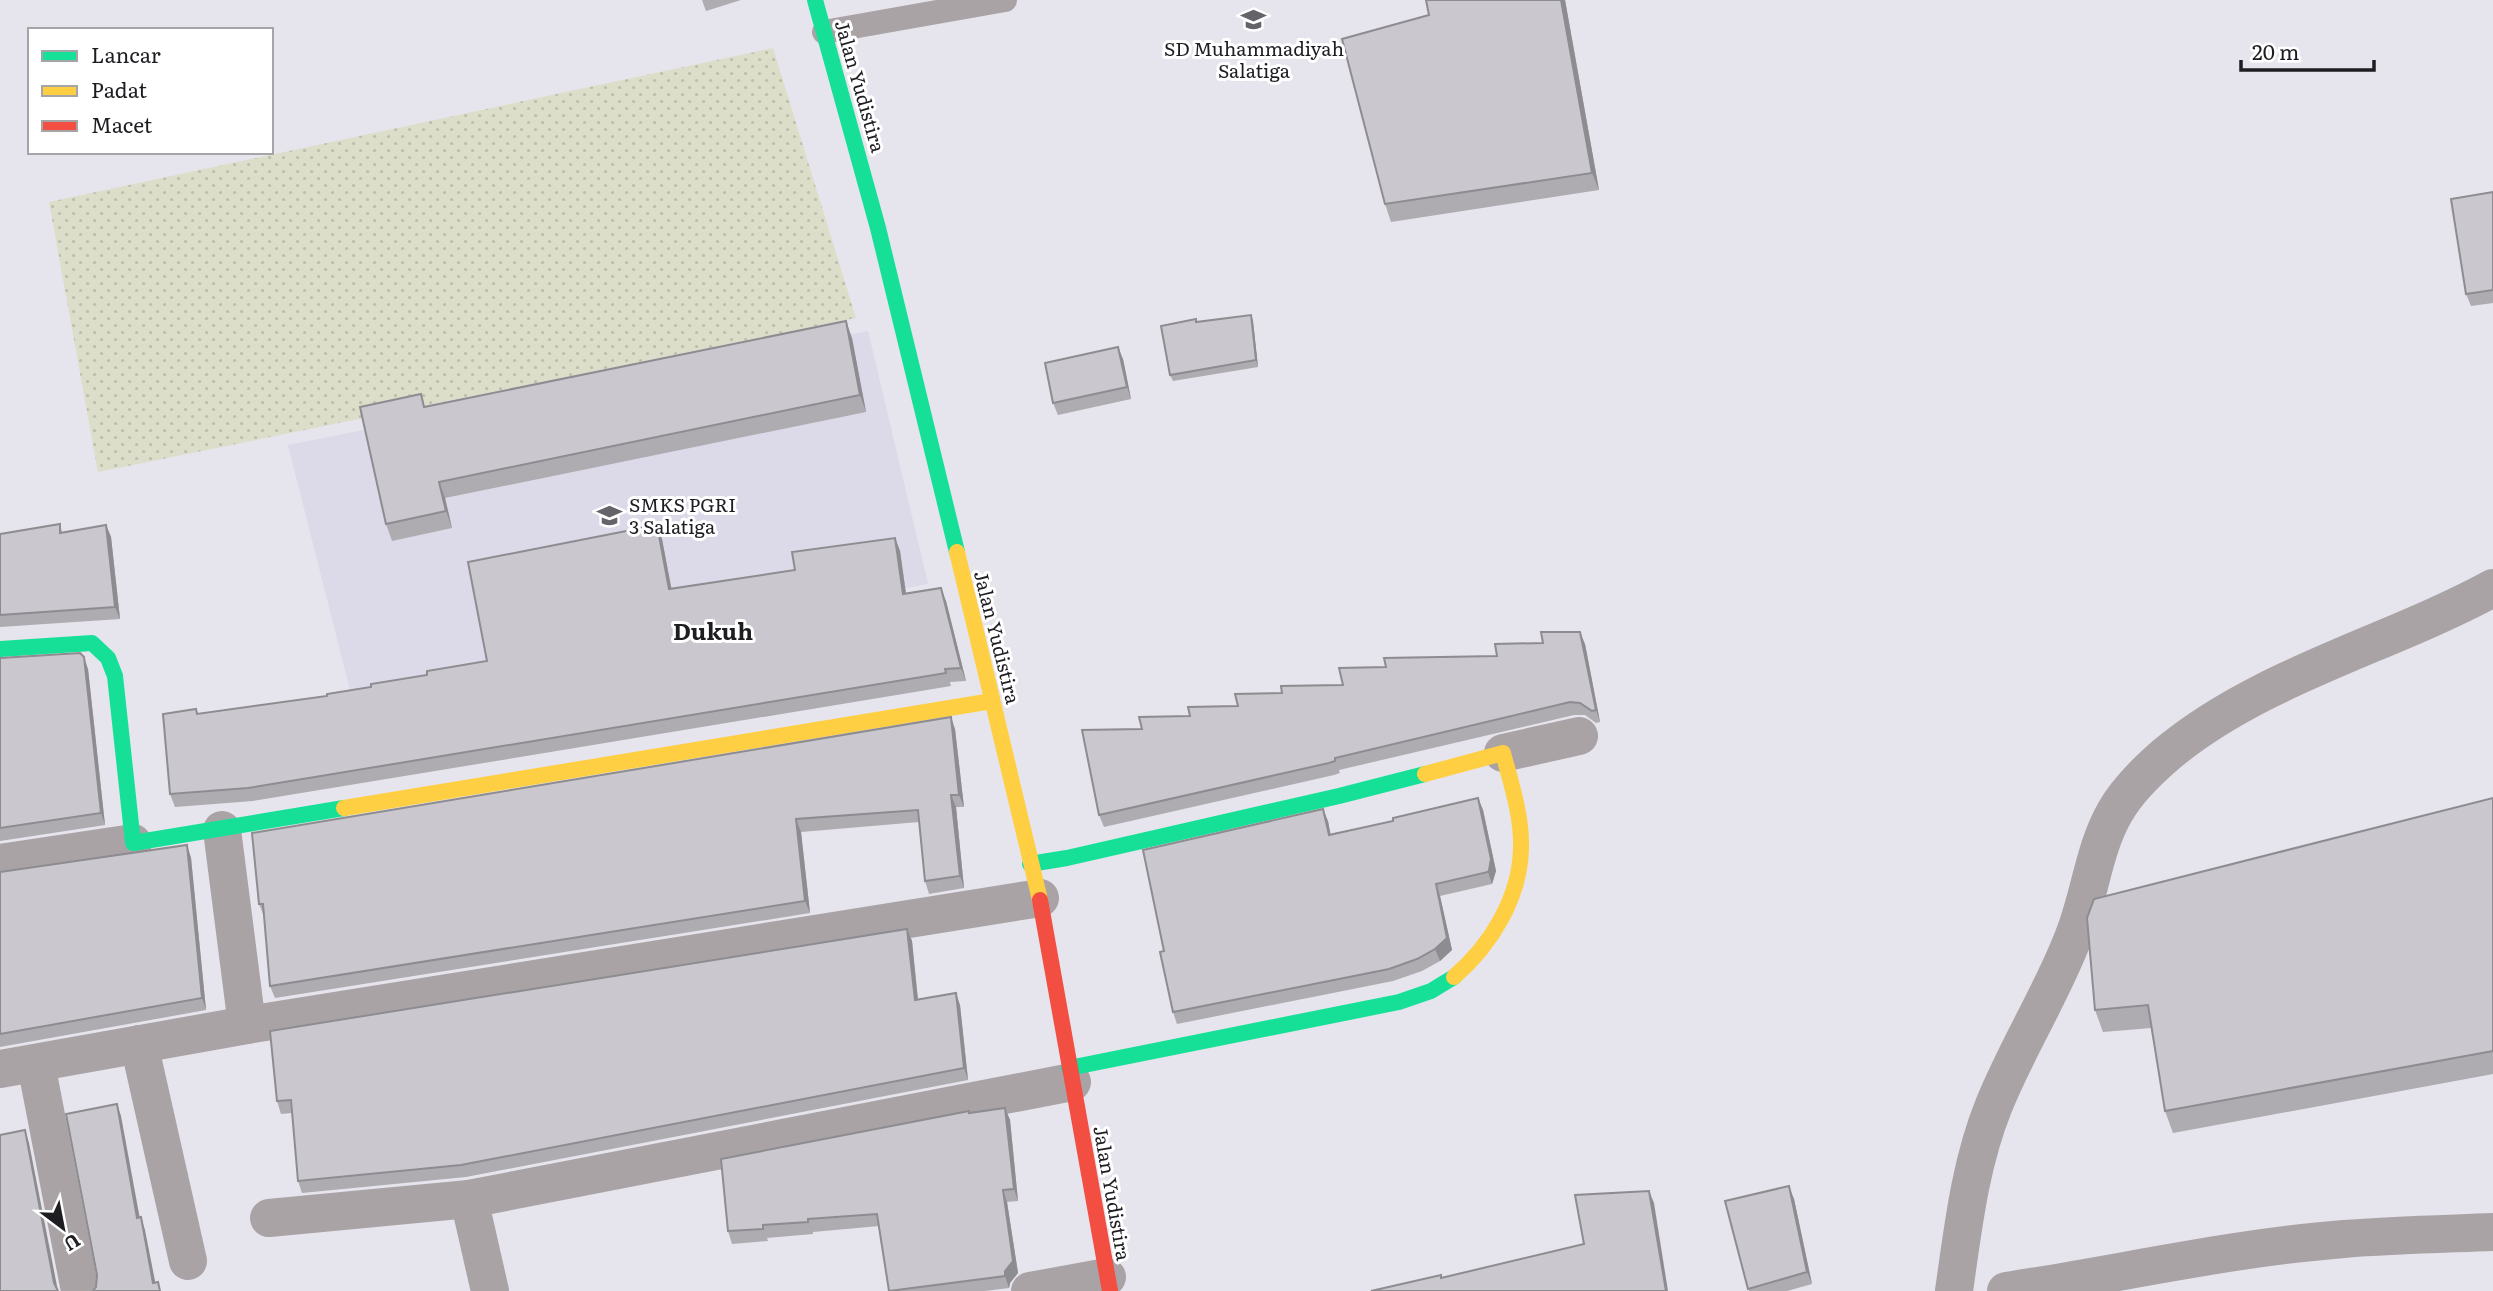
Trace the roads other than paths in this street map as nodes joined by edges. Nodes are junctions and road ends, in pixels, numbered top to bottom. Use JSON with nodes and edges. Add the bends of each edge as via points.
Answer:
{"nodes":[{"id":1,"x":815,"y":0,"type":"edge"},
{"id":2,"x":1005,"y":0,"type":"edge"},
{"id":3,"x":824,"y":32,"type":"junction"},
{"id":4,"x":2493,"y":588,"type":"edge"},
{"id":5,"x":0,"y":649,"type":"edge"},
{"id":6,"x":992,"y":701,"type":"junction"},
{"id":7,"x":1579,"y":736,"type":"dead end"},
{"id":8,"x":1503,"y":753,"type":"junction"},
{"id":9,"x":222,"y":830,"type":"junction"},
{"id":10,"x":133,"y":843,"type":"junction"},
{"id":11,"x":0,"y":863,"type":"edge"},
{"id":12,"x":1035,"y":881,"type":"junction"},
{"id":13,"x":247,"y":1025,"type":"junction"},
{"id":14,"x":139,"y":1044,"type":"junction"},
{"id":15,"x":18,"y":1066,"type":"edge"},
{"id":16,"x":1071,"y":1075,"type":"junction"},
{"id":17,"x":468,"y":1199,"type":"junction"},
{"id":18,"x":269,"y":1219,"type":"dead end"},
{"id":19,"x":2493,"y":1232,"type":"edge"},
{"id":20,"x":188,"y":1261,"type":"dead end"},
{"id":21,"x":1108,"y":1284,"type":"edge"},
{"id":22,"x":2079,"y":1286,"type":"edge"},
{"id":23,"x":79,"y":1291,"type":"edge"},
{"id":24,"x":490,"y":1291,"type":"edge"},
{"id":25,"x":1030,"y":1291,"type":"edge"},
{"id":26,"x":1954,"y":1291,"type":"edge"},
{"id":27,"x":2006,"y":1291,"type":"edge"}],
"edges":[{"from":1,"to":3,"type":"street","name":"Jalan Yudistira"},
{"from":2,"to":3,"type":"lane"},
{"from":3,"to":6,"type":"street","name":"Jalan Yudistira","via":[[878,228]]},
{"from":4,"to":26,"type":"street","via":[[2260,694],[2188,739],[2131,789],[2114,814],[2097,857],[2075,935],[1993,1107],[1978,1151]]},
{"from":5,"to":10,"type":"street","via":[[92,643],[108,658],[115,676]]},
{"from":6,"to":9,"type":"street"},
{"from":6,"to":12,"type":"street","name":"Jalan Yudistira"},
{"from":7,"to":8,"type":"street"},
{"from":8,"to":12,"type":"street","via":[[1067,858]]},
{"from":8,"to":16,"type":"street","via":[[1521,849],[1510,905],[1485,948],[1464,969],[1436,989],[1399,1002]]},
{"from":9,"to":10,"type":"street"},
{"from":9,"to":13,"type":"street"},
{"from":10,"to":11,"type":"street"},
{"from":12,"to":13,"type":"street"},
{"from":12,"to":16,"type":"street","name":"Jalan Yudistira"},
{"from":13,"to":14,"type":"street"},
{"from":14,"to":15,"type":"street"},
{"from":14,"to":20,"type":"street"},
{"from":15,"to":23,"type":"street"},
{"from":16,"to":17,"type":"street"},
{"from":16,"to":21,"type":"street","name":"Jalan Yudistira"},
{"from":17,"to":18,"type":"street"},
{"from":17,"to":24,"type":"street"},
{"from":19,"to":22,"type":"street","via":[[2343,1239],[2182,1260]]},
{"from":21,"to":25,"type":"street"},
{"from":22,"to":27,"type":"street"}]}
